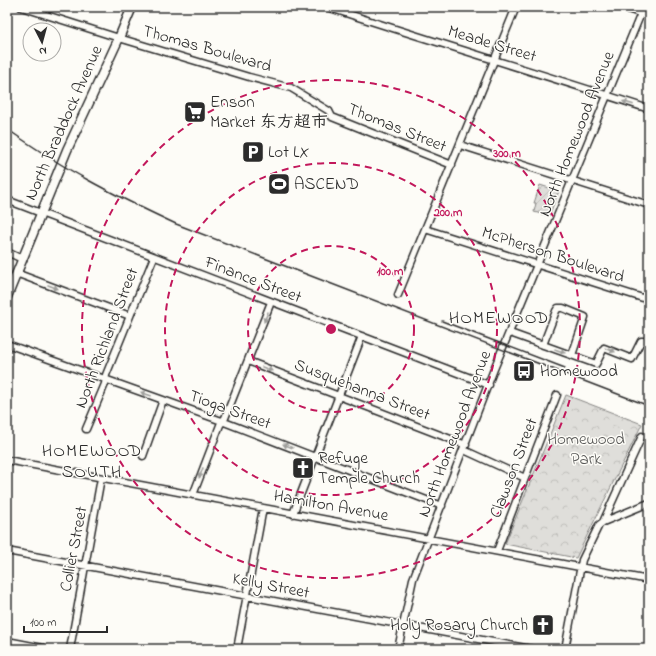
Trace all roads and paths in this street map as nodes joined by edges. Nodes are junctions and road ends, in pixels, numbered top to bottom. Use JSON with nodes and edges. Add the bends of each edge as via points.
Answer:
{"nodes":[{"id":1,"x":21,"y":7,"type":"edge"},
{"id":2,"x":132,"y":7,"type":"edge"},
{"id":3,"x":327,"y":7,"type":"edge"},
{"id":4,"x":516,"y":7,"type":"edge"},
{"id":5,"x":628,"y":7,"type":"edge"},
{"id":6,"x":646,"y":13,"type":"edge"},
{"id":7,"x":119,"y":38,"type":"junction"},
{"id":8,"x":494,"y":60,"type":"junction"},
{"id":9,"x":608,"y":96,"type":"junction"},
{"id":10,"x":649,"y":109,"type":"edge"},
{"id":11,"x":332,"y":117,"type":"joint"},
{"id":12,"x":460,"y":145,"type":"junction"},
{"id":13,"x":452,"y":165,"type":"junction"},
{"id":14,"x":573,"y":181,"type":"junction"},
{"id":15,"x":7,"y":200,"type":"edge"},
{"id":16,"x":649,"y":205,"type":"edge"},
{"id":17,"x":40,"y":213,"type":"junction"},
{"id":18,"x":425,"y":229,"type":"junction"},
{"id":19,"x":7,"y":252,"type":"edge"},
{"id":20,"x":154,"y":257,"type":"junction"},
{"id":21,"x":22,"y":259,"type":"junction"},
{"id":22,"x":538,"y":265,"type":"junction"},
{"id":23,"x":16,"y":273,"type":"junction"},
{"id":24,"x":398,"y":295,"type":"dead end"},
{"id":25,"x":7,"y":297,"type":"edge"},
{"id":26,"x":649,"y":300,"type":"edge"},
{"id":27,"x":272,"y":302,"type":"junction"},
{"id":28,"x":130,"y":316,"type":"junction"},
{"id":29,"x":510,"y":333,"type":"junction"},
{"id":30,"x":362,"y":336,"type":"junction"},
{"id":31,"x":649,"y":341,"type":"edge"},
{"id":32,"x":7,"y":344,"type":"edge"},
{"id":33,"x":542,"y":345,"type":"junction"},
{"id":34,"x":572,"y":355,"type":"junction"},
{"id":35,"x":248,"y":361,"type":"junction"},
{"id":36,"x":105,"y":379,"type":"junction"},
{"id":37,"x":489,"y":385,"type":"junction"},
{"id":38,"x":557,"y":395,"type":"dead end"},
{"id":39,"x":339,"y":397,"type":"junction"},
{"id":40,"x":163,"y":400,"type":"junction"},
{"id":41,"x":222,"y":421,"type":"junction"},
{"id":42,"x":86,"y":429,"type":"dead end"},
{"id":43,"x":642,"y":436,"type":"dead end"},
{"id":44,"x":465,"y":447,"type":"junction"},
{"id":45,"x":143,"y":456,"type":"dead end"},
{"id":46,"x":316,"y":457,"type":"junction"},
{"id":47,"x":7,"y":460,"type":"edge"},
{"id":48,"x":101,"y":478,"type":"junction"},
{"id":49,"x":525,"y":478,"type":"junction"},
{"id":50,"x":193,"y":495,"type":"junction"},
{"id":51,"x":649,"y":503,"type":"edge"},
{"id":52,"x":442,"y":506,"type":"junction"},
{"id":53,"x":263,"y":508,"type":"junction"},
{"id":54,"x":293,"y":514,"type":"junction"},
{"id":55,"x":603,"y":522,"type":"junction"},
{"id":56,"x":429,"y":539,"type":"junction"},
{"id":57,"x":7,"y":551,"type":"edge"},
{"id":58,"x":497,"y":551,"type":"junction"},
{"id":59,"x":85,"y":566,"type":"junction"},
{"id":60,"x":580,"y":567,"type":"junction"},
{"id":61,"x":649,"y":580,"type":"edge"},
{"id":62,"x":247,"y":596,"type":"junction"},
{"id":63,"x":402,"y":625,"type":"junction"},
{"id":64,"x":7,"y":642,"type":"edge"},
{"id":65,"x":43,"y":649,"type":"edge"},
{"id":66,"x":70,"y":649,"type":"edge"},
{"id":67,"x":237,"y":649,"type":"edge"},
{"id":68,"x":398,"y":649,"type":"edge"},
{"id":69,"x":531,"y":649,"type":"edge"},
{"id":70,"x":565,"y":649,"type":"edge"}],
"edges":[{"from":1,"to":7,"type":"street","name":"Thomas Boulevard"},
{"from":2,"to":7,"type":"main road","name":"North Braddock Avenue"},
{"from":3,"to":8,"type":"street","name":"Meade Street"},
{"from":4,"to":8,"type":"street"},
{"from":5,"to":6,"type":"highway"},
{"from":6,"to":9,"type":"street","name":"North Homewood Avenue"},
{"from":7,"to":11,"type":"street","name":"Thomas Boulevard","via":[[291,88],[330,111]]},
{"from":7,"to":17,"type":"main road","name":"North Braddock Avenue"},
{"from":8,"to":9,"type":"street","name":"Meade Street"},
{"from":8,"to":12,"type":"street"},
{"from":10,"to":9,"type":"street","name":"Meade Street","one_way":true},
{"from":9,"to":14,"type":"street","name":"North Homewood Avenue"},
{"from":11,"to":13,"type":"street","name":"Thomas Street"},
{"from":12,"to":13,"type":"street"},
{"from":12,"to":14,"type":"street"},
{"from":13,"to":18,"type":"street"},
{"from":14,"to":16,"type":"street"},
{"from":14,"to":22,"type":"street","name":"North Homewood Avenue"},
{"from":15,"to":17,"type":"street","name":"Finance Street"},
{"from":17,"to":20,"type":"street","name":"Finance Street"},
{"from":17,"to":21,"type":"main road","name":"North Braddock Avenue"},
{"from":18,"to":22,"type":"street","name":"McPherson Boulevard"},
{"from":18,"to":24,"type":"street"},
{"from":19,"to":21,"type":"street"},
{"from":20,"to":27,"type":"street","name":"Finance Street"},
{"from":20,"to":28,"type":"street","name":"North Richland Street"},
{"from":21,"to":23,"type":"main road","name":"North Braddock Avenue"},
{"from":22,"to":26,"type":"street","name":"McPherson Boulevard"},
{"from":22,"to":29,"type":"street","name":"North Homewood Avenue"},
{"from":23,"to":25,"type":"main road","name":"North Braddock Avenue"},
{"from":23,"to":28,"type":"street","one_way":true},
{"from":27,"to":30,"type":"street","name":"Finance Street"},
{"from":27,"to":35,"type":"street","one_way":true},
{"from":28,"to":36,"type":"street","name":"North Richland Street"},
{"from":29,"to":33,"type":"street"},
{"from":29,"to":37,"type":"street","name":"North Homewood Avenue"},
{"from":30,"to":37,"type":"street","name":"Finance Street"},
{"from":30,"to":39,"type":"street"},
{"from":34,"to":31,"type":"street","one_way":true,"via":[[596,364],[604,348],[632,359],[641,341]]},
{"from":32,"to":36,"type":"street","name":"Tioga Street"},
{"from":33,"to":34,"type":"street","one_way":true},
{"from":33,"to":34,"type":"street","via":[[556,310],[563,308],[584,317]]},
{"from":35,"to":39,"type":"street","name":"Susquehanna Street","one_way":true},
{"from":35,"to":41,"type":"street"},
{"from":40,"to":36,"type":"street","name":"Tioga Street","one_way":true},
{"from":36,"to":42,"type":"street","name":"North Richland Street"},
{"from":37,"to":44,"type":"street","name":"North Homewood Avenue"},
{"from":38,"to":49,"type":"street","name":"Clawson Street"},
{"from":39,"to":44,"type":"street","name":"Susquehanna Street"},
{"from":39,"to":46,"type":"street"},
{"from":40,"to":41,"type":"street","name":"Tioga Street"},
{"from":40,"to":45,"type":"street"},
{"from":46,"to":41,"type":"street","name":"Tioga Street","one_way":true},
{"from":41,"to":50,"type":"street","one_way":true},
{"from":43,"to":55,"type":"street"},
{"from":44,"to":49,"type":"street","name":"Susquehanna Street"},
{"from":44,"to":52,"type":"street","name":"North Homewood Avenue"},
{"from":46,"to":52,"type":"street","name":"Tioga Street"},
{"from":46,"to":54,"type":"street"},
{"from":47,"to":48,"type":"street","name":"Hamilton Avenue"},
{"from":48,"to":50,"type":"street","name":"Hamilton Avenue"},
{"from":48,"to":59,"type":"street","name":"Collier Street"},
{"from":49,"to":58,"type":"street","name":"Clawson Street"},
{"from":50,"to":53,"type":"street","name":"Hamilton Avenue"},
{"from":51,"to":55,"type":"street"},
{"from":52,"to":56,"type":"street","name":"North Homewood Avenue"},
{"from":53,"to":54,"type":"street","name":"Hamilton Avenue"},
{"from":53,"to":62,"type":"street"},
{"from":54,"to":56,"type":"street","name":"Hamilton Avenue"},
{"from":55,"to":60,"type":"street","via":[[598,525]]},
{"from":56,"to":58,"type":"street","name":"Hamilton Avenue"},
{"from":56,"to":63,"type":"street","name":"North Homewood Avenue","via":[[413,580]]},
{"from":57,"to":59,"type":"street","name":"Kelly Street"},
{"from":58,"to":60,"type":"street","name":"Hamilton Avenue"},
{"from":59,"to":62,"type":"street","name":"Kelly Street"},
{"from":59,"to":66,"type":"street","name":"Collier Street"},
{"from":60,"to":61,"type":"street","name":"Hamilton Avenue"},
{"from":60,"to":70,"type":"street"},
{"from":62,"to":63,"type":"street","name":"Kelly Street"},
{"from":62,"to":67,"type":"street"},
{"from":63,"to":68,"type":"street","name":"North Homewood Avenue"},
{"from":63,"to":69,"type":"street","name":"Kelly Street"},
{"from":64,"to":65,"type":"main road"}]}
